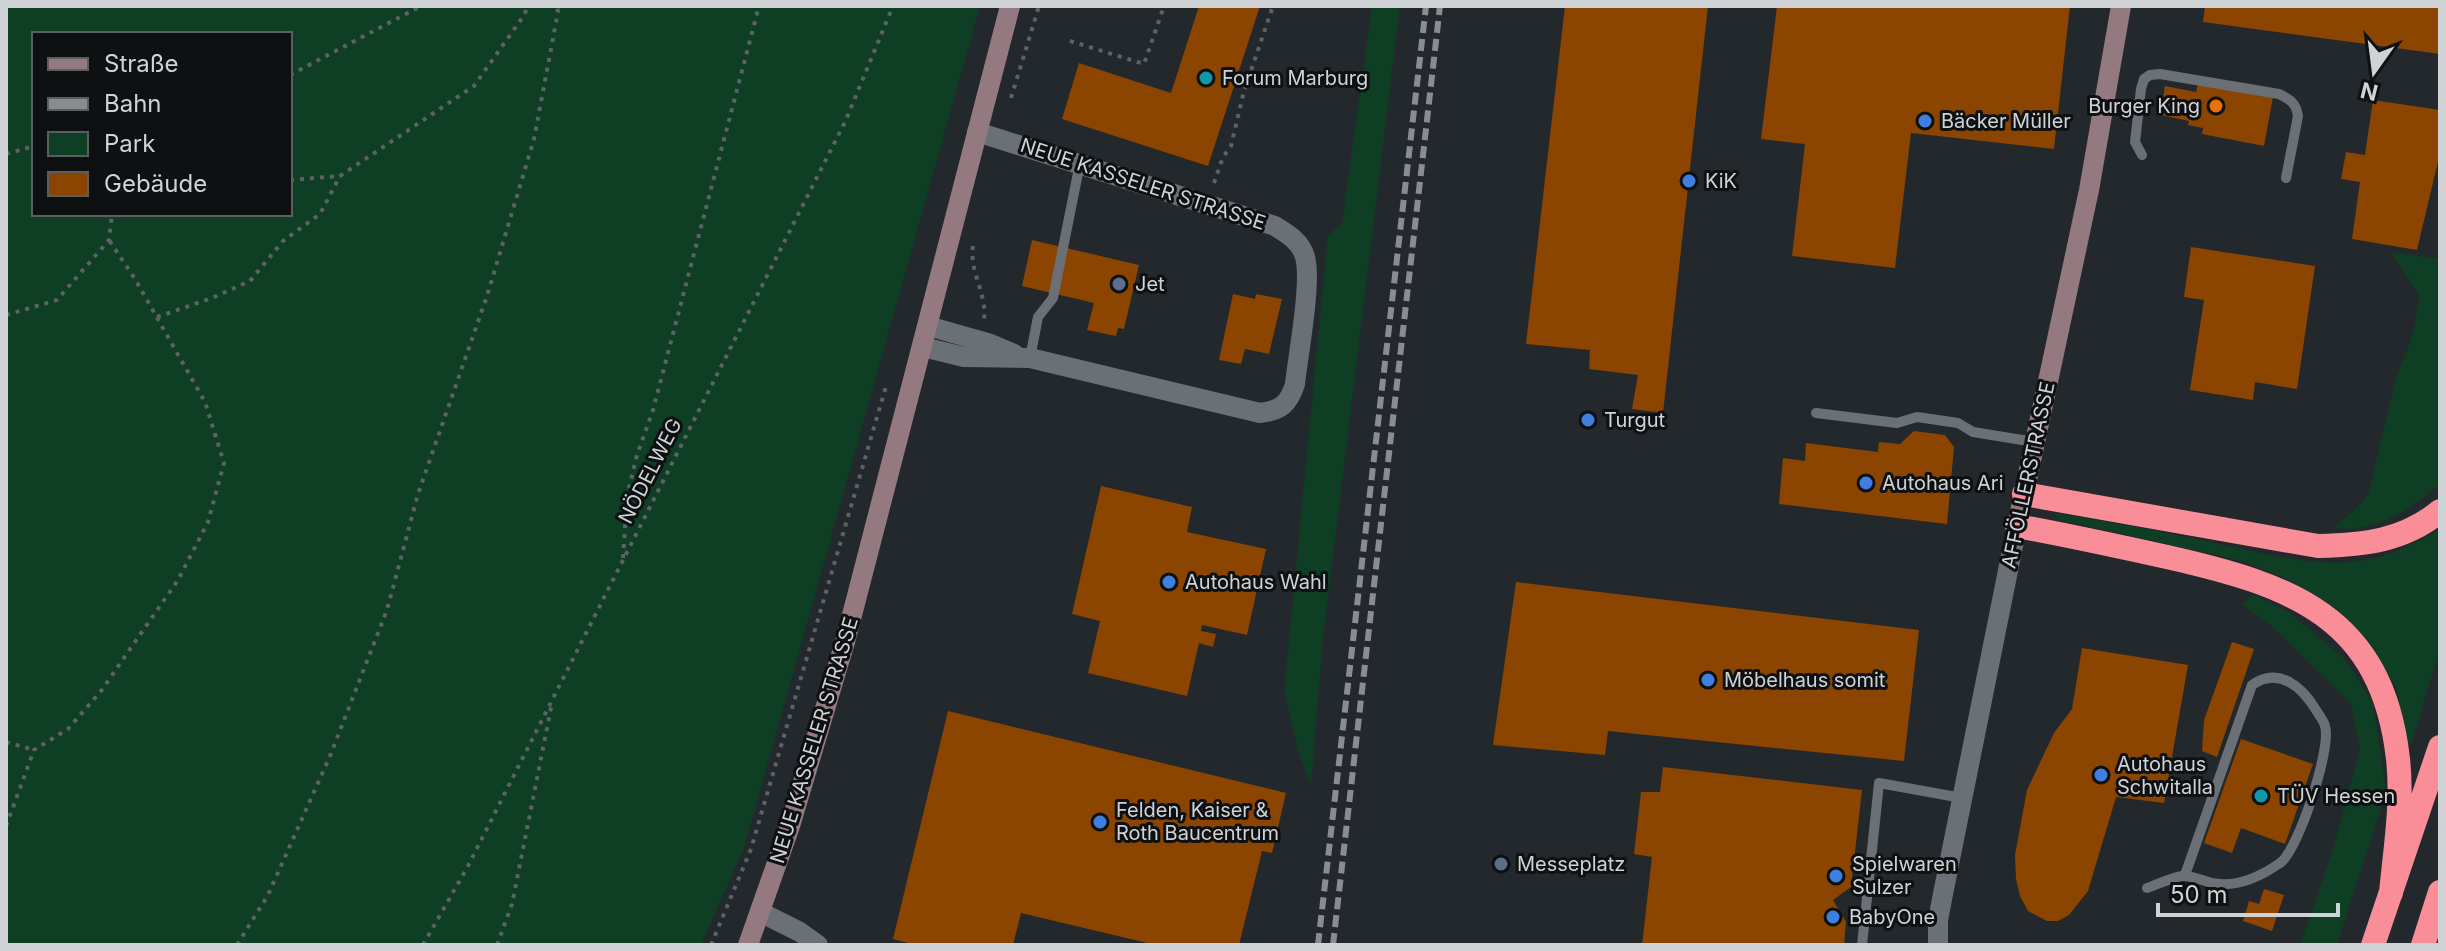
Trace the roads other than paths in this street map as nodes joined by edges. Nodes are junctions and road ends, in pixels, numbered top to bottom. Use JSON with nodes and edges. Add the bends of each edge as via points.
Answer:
{"nodes":[{"id":1,"x":1010,"y":6,"type":"edge"},
{"id":2,"x":2121,"y":6,"type":"edge"},
{"id":3,"x":977,"y":132,"type":"junction"},
{"id":4,"x":2142,"y":155,"type":"dead end"},
{"id":5,"x":1080,"y":163,"type":"junction"},
{"id":6,"x":2286,"y":178,"type":"dead end"},
{"id":7,"x":928,"y":326,"type":"junction"},
{"id":8,"x":923,"y":347,"type":"junction"},
{"id":9,"x":1026,"y":358,"type":"junction"},
{"id":10,"x":1816,"y":413,"type":"dead end"},
{"id":11,"x":2035,"y":442,"type":"junction"},
{"id":12,"x":2024,"y":494,"type":"junction"},
{"id":13,"x":2440,"y":511,"type":"edge"},
{"id":14,"x":2017,"y":526,"type":"junction"},
{"id":15,"x":2440,"y":747,"type":"edge"},
{"id":16,"x":1962,"y":798,"type":"junction"},
{"id":17,"x":2185,"y":875,"type":"junction"},
{"id":18,"x":2147,"y":888,"type":"dead end"},
{"id":19,"x":2440,"y":892,"type":"edge"},
{"id":20,"x":2391,"y":893,"type":"junction"},
{"id":21,"x":760,"y":912,"type":"junction"},
{"id":22,"x":748,"y":945,"type":"edge"},
{"id":23,"x":818,"y":945,"type":"edge"},
{"id":24,"x":1862,"y":945,"type":"edge"},
{"id":25,"x":1938,"y":945,"type":"edge"},
{"id":26,"x":2373,"y":945,"type":"edge"},
{"id":27,"x":2423,"y":945,"type":"edge"}],
"edges":[{"from":1,"to":3,"type":"main road","name":"NEUE KASSELER STRASSE"},
{"from":2,"to":11,"type":"main road","name":"AFFÖLLERSTRASSE","via":[[2092,175]]},
{"from":3,"to":5,"type":"street","name":"NEUE KASSELER STRASSE"},
{"from":3,"to":7,"type":"main road","name":"NEUE KASSELER STRASSE"},
{"from":4,"to":6,"type":"lane","via":[[2135,142],[2141,89],[2144,79],[2160,74],[2291,99],[2298,116]]},
{"from":5,"to":9,"type":"lane","via":[[1053,298],[1038,317]]},
{"from":5,"to":9,"type":"street","name":"NEUE KASSELER STRASSE","via":[[1275,226],[1299,244],[1307,276],[1292,395],[1284,406],[1260,413]]},
{"from":7,"to":8,"type":"main road","name":"NEUE KASSELER STRASSE"},
{"from":7,"to":9,"type":"street","name":"NEUE KASSELER STRASSE"},
{"from":8,"to":9,"type":"street","name":"NEUE KASSELER STRASSE","via":[[964,357]]},
{"from":8,"to":21,"type":"main road","name":"NEUE KASSELER STRASSE","via":[[845,642]]},
{"from":10,"to":11,"type":"lane","via":[[1897,423],[1917,417]]},
{"from":11,"to":12,"type":"main road","name":"AFFÖLLERSTRASSE"},
{"from":12,"to":13,"type":"highway","via":[[2318,546],[2384,540],[2413,530]]},
{"from":12,"to":14,"type":"main road","name":"AFFÖLLERSTRASSE"},
{"from":14,"to":16,"type":"street","name":"AFFÖLLERSTRASSE"},
{"from":14,"to":20,"type":"highway","via":[[2263,581],[2308,604],[2349,636],[2386,700],[2398,757]]},
{"from":15,"to":20,"type":"highway"},
{"from":16,"to":24,"type":"lane","via":[[1879,783]]},
{"from":16,"to":25,"type":"street","name":"AFFÖLLERSTRASSE","via":[[1938,920]]},
{"from":17,"to":17,"type":"lane","via":[[2252,685],[2277,677],[2292,683],[2306,693],[2325,726],[2323,759],[2294,847],[2284,861],[2229,886]]},
{"from":17,"to":18,"type":"lane"},
{"from":19,"to":27,"type":"highway"},
{"from":20,"to":26,"type":"highway"},
{"from":21,"to":22,"type":"main road","name":"NEUE KASSELER STRASSE"},
{"from":21,"to":23,"type":"street"}]}
